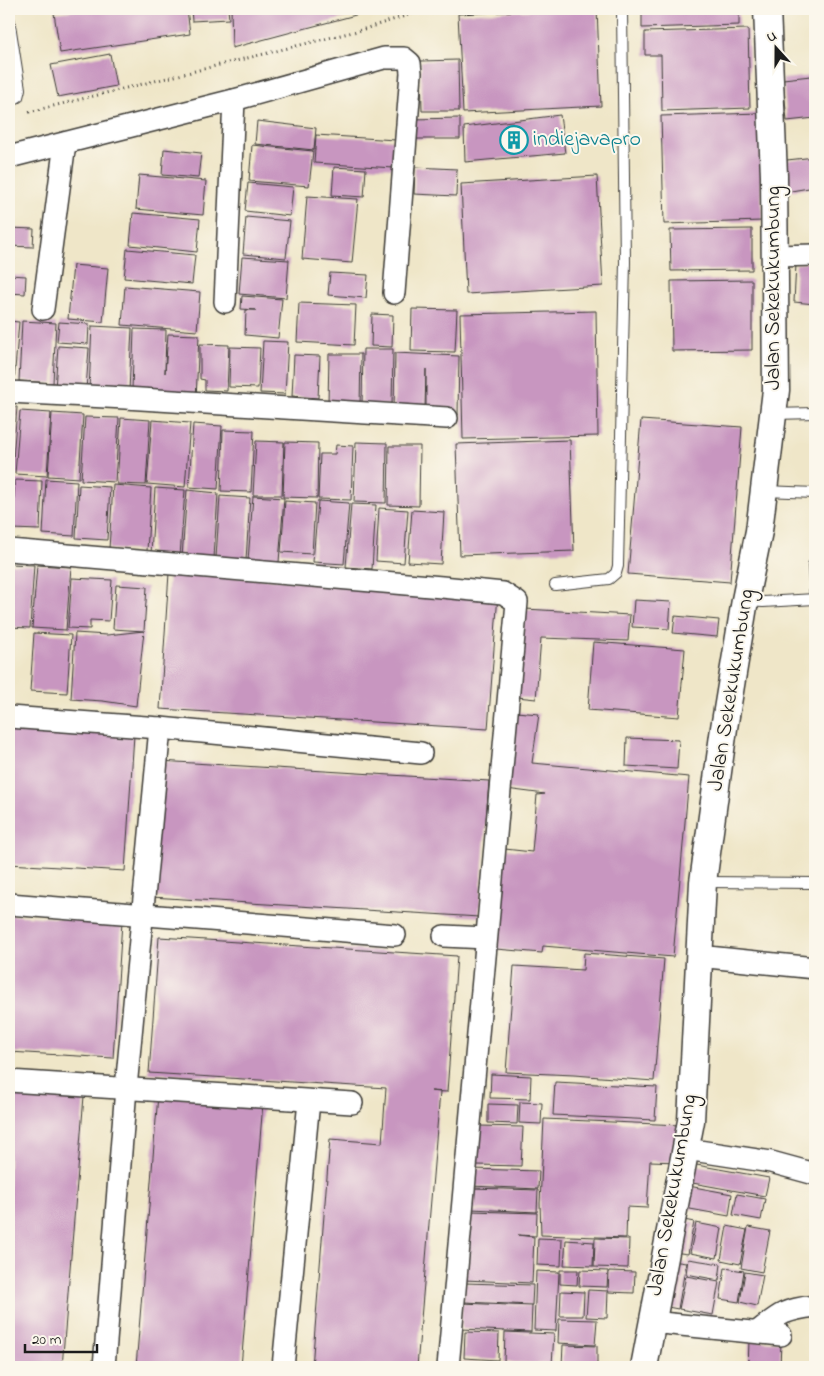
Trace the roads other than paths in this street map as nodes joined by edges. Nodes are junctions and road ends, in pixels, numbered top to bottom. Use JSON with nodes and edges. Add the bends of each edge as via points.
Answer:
{"nodes":[{"id":1,"x":622,"y":9,"type":"edge"},
{"id":2,"x":767,"y":9,"type":"edge"},
{"id":3,"x":9,"y":18,"type":"edge"},
{"id":4,"x":234,"y":100,"type":"junction"},
{"id":5,"x":9,"y":102,"type":"edge"},
{"id":6,"x":65,"y":143,"type":"junction"},
{"id":7,"x":9,"y":157,"type":"edge"},
{"id":8,"x":815,"y":255,"type":"edge"},
{"id":9,"x":775,"y":256,"type":"junction"},
{"id":10,"x":394,"y":293,"type":"dead end"},
{"id":11,"x":225,"y":302,"type":"dead end"},
{"id":12,"x":43,"y":309,"type":"dead end"},
{"id":13,"x":9,"y":392,"type":"edge"},
{"id":14,"x":815,"y":413,"type":"edge"},
{"id":15,"x":773,"y":414,"type":"junction"},
{"id":16,"x":448,"y":418,"type":"dead end"},
{"id":17,"x":764,"y":491,"type":"junction"},
{"id":18,"x":815,"y":493,"type":"edge"},
{"id":19,"x":9,"y":550,"type":"edge"},
{"id":20,"x":813,"y":565,"type":"dead end"},
{"id":21,"x":555,"y":586,"type":"dead end"},
{"id":22,"x":815,"y":599,"type":"edge"},
{"id":23,"x":744,"y":600,"type":"junction"},
{"id":24,"x":9,"y":717,"type":"edge"},
{"id":25,"x":160,"y":728,"type":"junction"},
{"id":26,"x":421,"y":753,"type":"dead end"},
{"id":27,"x":703,"y":882,"type":"junction"},
{"id":28,"x":815,"y":883,"type":"edge"},
{"id":29,"x":9,"y":904,"type":"edge"},
{"id":30,"x":142,"y":914,"type":"junction"},
{"id":31,"x":395,"y":935,"type":"dead end"},
{"id":32,"x":444,"y":936,"type":"dead end"},
{"id":33,"x":486,"y":938,"type":"junction"},
{"id":34,"x":698,"y":956,"type":"junction"},
{"id":35,"x":815,"y":968,"type":"edge"},
{"id":36,"x":9,"y":1080,"type":"edge"},
{"id":37,"x":126,"y":1088,"type":"junction"},
{"id":38,"x":309,"y":1101,"type":"junction"},
{"id":39,"x":352,"y":1103,"type":"dead end"},
{"id":40,"x":686,"y":1149,"type":"junction"},
{"id":41,"x":815,"y":1174,"type":"edge"},
{"id":42,"x":815,"y":1306,"type":"edge"},
{"id":43,"x":651,"y":1322,"type":"junction"},
{"id":44,"x":757,"y":1332,"type":"junction"},
{"id":45,"x":781,"y":1335,"type":"dead end"},
{"id":46,"x":104,"y":1367,"type":"edge"},
{"id":47,"x":283,"y":1367,"type":"edge"},
{"id":48,"x":448,"y":1367,"type":"edge"},
{"id":49,"x":644,"y":1367,"type":"edge"}],
"edges":[{"from":1,"to":21,"type":"lane","via":[[625,262],[618,566],[609,579]]},
{"from":2,"to":9,"type":"street","name":"Jalan Sekekukumbung"},
{"from":3,"to":5,"type":"lane","via":[[20,89],[18,97]]},
{"from":4,"to":6,"type":"street"},
{"from":4,"to":10,"type":"street","via":[[384,58],[404,58],[410,63]]},
{"from":4,"to":11,"type":"street"},
{"from":6,"to":7,"type":"street"},
{"from":6,"to":12,"type":"street"},
{"from":8,"to":9,"type":"street"},
{"from":9,"to":15,"type":"street","name":"Jalan Sekekukumbung","via":[[776,390]]},
{"from":13,"to":16,"type":"street"},
{"from":14,"to":15,"type":"lane"},
{"from":15,"to":17,"type":"street","name":"Jalan Sekekukumbung"},
{"from":17,"to":18,"type":"lane"},
{"from":17,"to":23,"type":"street","name":"Jalan Sekekukumbung"},
{"from":19,"to":33,"type":"street","via":[[503,593],[516,600]]},
{"from":20,"to":22,"type":"lane"},
{"from":22,"to":23,"type":"lane"},
{"from":23,"to":27,"type":"street","name":"Jalan Sekekukumbung"},
{"from":24,"to":25,"type":"street"},
{"from":25,"to":26,"type":"street"},
{"from":25,"to":30,"type":"street"},
{"from":27,"to":28,"type":"lane"},
{"from":27,"to":34,"type":"street","name":"Jalan Sekekukumbung"},
{"from":29,"to":30,"type":"street"},
{"from":30,"to":31,"type":"street"},
{"from":30,"to":37,"type":"street"},
{"from":32,"to":33,"type":"street"},
{"from":33,"to":48,"type":"street"},
{"from":34,"to":35,"type":"street"},
{"from":34,"to":40,"type":"street","name":"Jalan Sekekukumbung","via":[[691,1121]]},
{"from":36,"to":37,"type":"street"},
{"from":37,"to":38,"type":"street"},
{"from":37,"to":46,"type":"street"},
{"from":38,"to":39,"type":"street"},
{"from":38,"to":47,"type":"street"},
{"from":40,"to":41,"type":"street","via":[[771,1162]]},
{"from":40,"to":43,"type":"street","name":"Jalan Sekekukumbung"},
{"from":42,"to":44,"type":"street","via":[[781,1313]]},
{"from":43,"to":44,"type":"street"},
{"from":43,"to":49,"type":"street","name":"Jalan Sekekukumbung"},
{"from":44,"to":45,"type":"street"}]}
